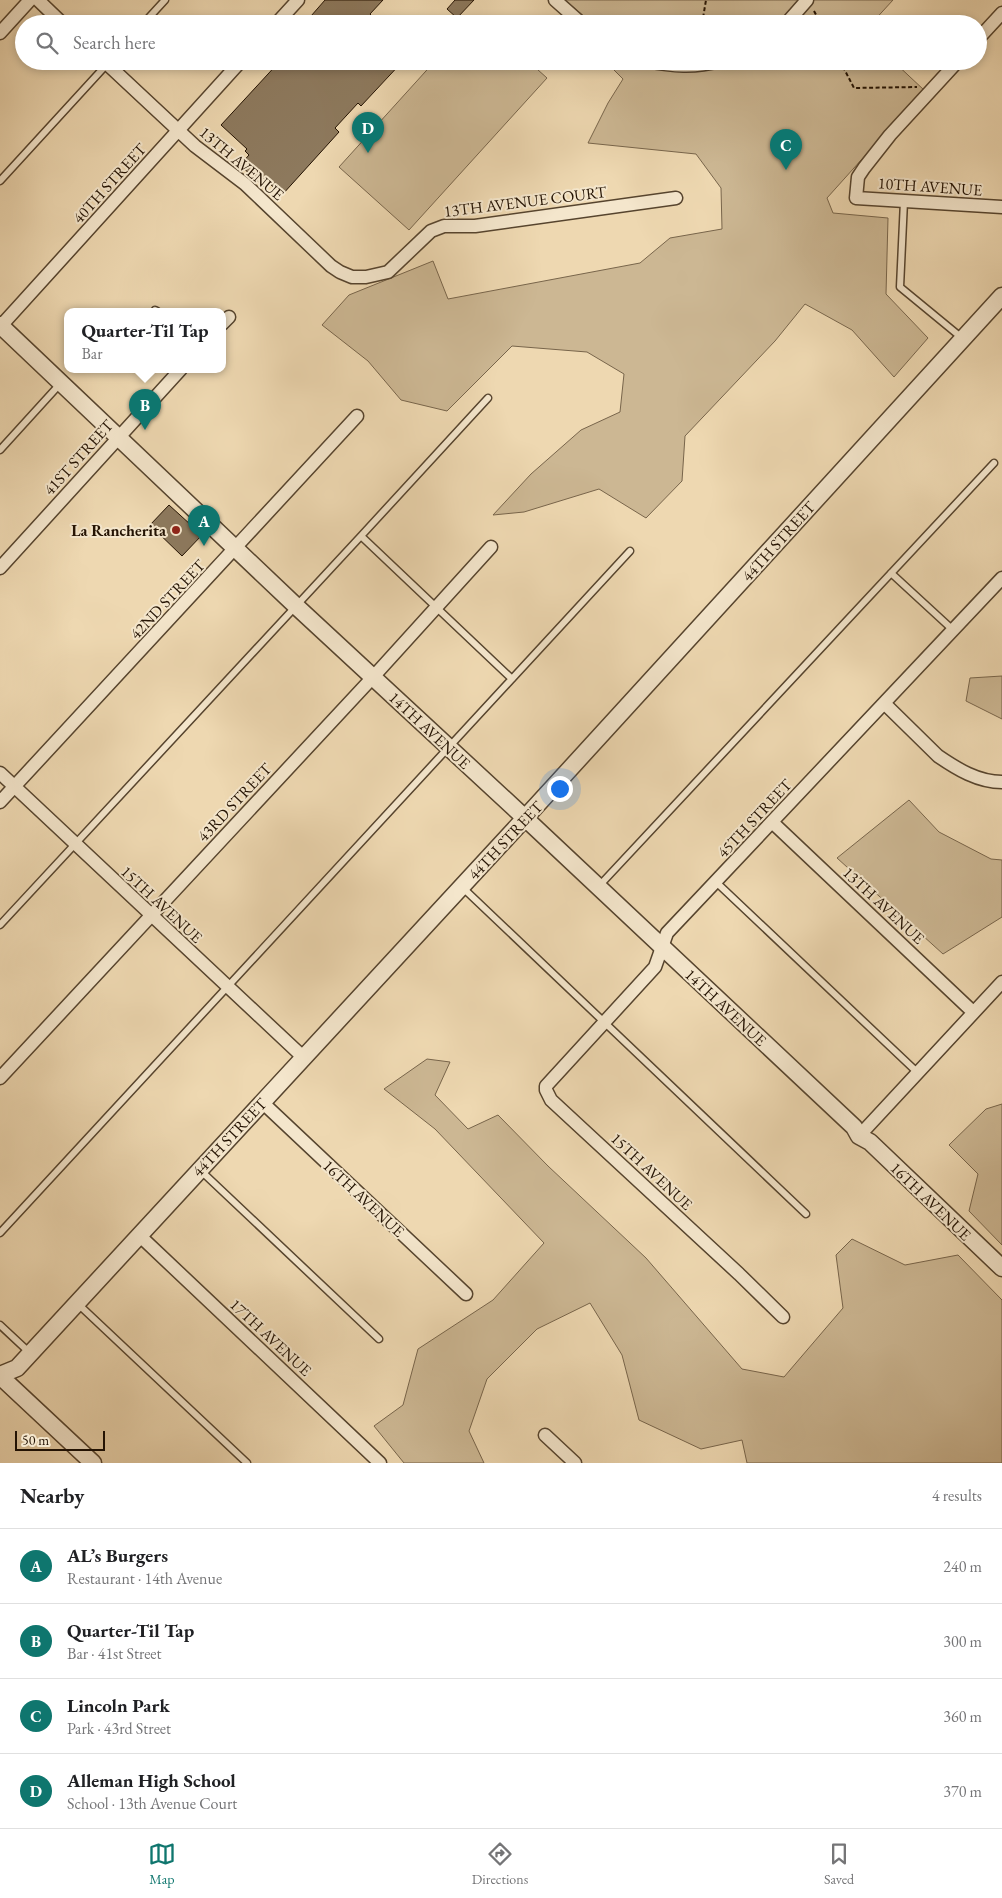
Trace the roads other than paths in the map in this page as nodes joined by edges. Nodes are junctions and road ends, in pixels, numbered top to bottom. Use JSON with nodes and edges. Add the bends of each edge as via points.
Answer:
{"nodes":[{"id":1,"x":30,"y":0,"type":"edge"},
{"id":2,"x":38,"y":0,"type":"edge"},
{"id":3,"x":165,"y":0,"type":"edge"},
{"id":4,"x":298,"y":0,"type":"edge"},
{"id":5,"x":554,"y":0,"type":"edge"},
{"id":6,"x":810,"y":4,"type":"edge"},
{"id":7,"x":1002,"y":14,"type":"edge"},
{"id":8,"x":17,"y":15,"type":"edge"},
{"id":9,"x":54,"y":15,"type":"edge"},
{"id":10,"x":151,"y":15,"type":"edge"},
{"id":11,"x":284,"y":15,"type":"edge"},
{"id":12,"x":572,"y":15,"type":"edge"},
{"id":13,"x":797,"y":15,"type":"edge"},
{"id":14,"x":15,"y":17,"type":"edge"},
{"id":15,"x":987,"y":30,"type":"edge"},
{"id":16,"x":0,"y":34,"type":"edge"},
{"id":17,"x":100,"y":70,"type":"edge"},
{"id":18,"x":115,"y":70,"type":"edge"},
{"id":19,"x":234,"y":70,"type":"edge"},
{"id":20,"x":950,"y":70,"type":"edge"},
{"id":21,"x":178,"y":130,"type":"junction"},
{"id":22,"x":0,"y":181,"type":"edge"},
{"id":23,"x":676,"y":198,"type":"dead end"},
{"id":24,"x":904,"y":201,"type":"junction"},
{"id":25,"x":1002,"y":207,"type":"edge"},
{"id":26,"x":366,"y":277,"type":"joint"},
{"id":27,"x":1002,"y":296,"type":"edge"},
{"id":28,"x":0,"y":326,"type":"edge"},
{"id":29,"x":963,"y":339,"type":"junction"},
{"id":30,"x":177,"y":373,"type":"edge"},
{"id":31,"x":61,"y":383,"type":"junction"},
{"id":32,"x":488,"y":398,"type":"dead end"},
{"id":33,"x":357,"y":416,"type":"dead end"},
{"id":34,"x":119,"y":436,"type":"junction"},
{"id":35,"x":0,"y":450,"type":"edge"},
{"id":36,"x":994,"y":463,"type":"dead end"},
{"id":37,"x":362,"y":536,"type":"junction"},
{"id":38,"x":491,"y":547,"type":"dead end"},
{"id":39,"x":236,"y":548,"type":"junction"},
{"id":40,"x":630,"y":551,"type":"dead end"},
{"id":41,"x":0,"y":568,"type":"edge"},
{"id":42,"x":891,"y":573,"type":"junction"},
{"id":43,"x":1002,"y":578,"type":"edge"},
{"id":44,"x":296,"y":606,"type":"junction"},
{"id":45,"x":437,"y":608,"type":"junction"},
{"id":46,"x":953,"y":630,"type":"junction"},
{"id":47,"x":374,"y":676,"type":"junction"},
{"id":48,"x":512,"y":679,"type":"junction"},
{"id":49,"x":884,"y":703,"type":"junction"},
{"id":50,"x":448,"y":747,"type":"junction"},
{"id":51,"x":0,"y":772,"type":"edge"},
{"id":52,"x":1002,"y":782,"type":"edge"},
{"id":53,"x":15,"y":786,"type":"junction"},
{"id":54,"x":0,"y":802,"type":"edge"},
{"id":55,"x":525,"y":818,"type":"junction"},
{"id":56,"x":772,"y":822,"type":"junction"},
{"id":57,"x":74,"y":844,"type":"junction"},
{"id":58,"x":716,"y":882,"type":"junction"},
{"id":59,"x":598,"y":886,"type":"junction"},
{"id":60,"x":462,"y":887,"type":"junction"},
{"id":61,"x":151,"y":916,"type":"junction"},
{"id":62,"x":0,"y":925,"type":"edge"},
{"id":63,"x":662,"y":948,"type":"junction"},
{"id":64,"x":1002,"y":982,"type":"edge"},
{"id":65,"x":228,"y":988,"type":"junction"},
{"id":66,"x":973,"y":1012,"type":"junction"},
{"id":67,"x":604,"y":1022,"type":"junction"},
{"id":68,"x":303,"y":1057,"type":"junction"},
{"id":69,"x":917,"y":1072,"type":"junction"},
{"id":70,"x":0,"y":1078,"type":"edge"},
{"id":71,"x":546,"y":1090,"type":"joint"},
{"id":72,"x":262,"y":1102,"type":"junction"},
{"id":73,"x":859,"y":1136,"type":"junction"},
{"id":74,"x":199,"y":1170,"type":"junction"},
{"id":75,"x":806,"y":1214,"type":"dead end"},
{"id":76,"x":0,"y":1233,"type":"edge"},
{"id":77,"x":139,"y":1235,"type":"junction"},
{"id":78,"x":1002,"y":1268,"type":"edge"},
{"id":79,"x":466,"y":1294,"type":"dead end"},
{"id":80,"x":76,"y":1303,"type":"junction"},
{"id":81,"x":783,"y":1317,"type":"dead end"},
{"id":82,"x":0,"y":1325,"type":"edge"},
{"id":83,"x":379,"y":1339,"type":"dead end"},
{"id":84,"x":30,"y":1353,"type":"junction"},
{"id":85,"x":0,"y":1376,"type":"edge"},
{"id":86,"x":545,"y":1435,"type":"dead end"},
{"id":87,"x":93,"y":1463,"type":"edge"},
{"id":88,"x":247,"y":1463,"type":"edge"},
{"id":89,"x":380,"y":1463,"type":"edge"},
{"id":90,"x":575,"y":1463,"type":"edge"}],
"edges":[{"from":1,"to":8,"type":"street"},
{"from":2,"to":9,"type":"street"},
{"from":3,"to":10,"type":"lane"},
{"from":4,"to":11,"type":"street"},
{"from":5,"to":12,"type":"street"},
{"from":6,"to":13,"type":"street"},
{"from":7,"to":15,"type":"street"},
{"from":14,"to":16,"type":"street"},
{"from":17,"to":22,"type":"lane"},
{"from":18,"to":21,"type":"street","name":"13TH AVENUE"},
{"from":19,"to":21,"type":"street","name":"40TH STREET"},
{"from":20,"to":24,"type":"street","name":"10TH AVENUE","via":[[890,135],[858,178],[856,198]]},
{"from":21,"to":26,"type":"street","name":"13TH AVENUE","via":[[250,188],[331,266],[352,277]]},
{"from":21,"to":28,"type":"street","name":"40TH STREET"},
{"from":23,"to":26,"type":"street","name":"13TH AVENUE COURT","via":[[475,226],[439,227],[388,272]]},
{"from":24,"to":25,"type":"street","name":"10TH AVENUE"},
{"from":24,"to":29,"type":"lane","via":[[900,287]]},
{"from":27,"to":29,"type":"street","name":"44TH STREET"},
{"from":28,"to":31,"type":"street","name":"14TH AVENUE"},
{"from":29,"to":55,"type":"street","name":"44TH STREET"},
{"from":30,"to":34,"type":"street","name":"41ST STREET"},
{"from":31,"to":34,"type":"street","name":"14TH AVENUE"},
{"from":31,"to":35,"type":"lane"},
{"from":32,"to":37,"type":"lane"},
{"from":33,"to":39,"type":"street","name":"42ND STREET"},
{"from":34,"to":39,"type":"street","name":"14TH AVENUE"},
{"from":34,"to":41,"type":"street","name":"41ST STREET"},
{"from":36,"to":42,"type":"lane"},
{"from":37,"to":44,"type":"lane"},
{"from":37,"to":45,"type":"lane"},
{"from":38,"to":45,"type":"street","name":"43RD STREET"},
{"from":39,"to":44,"type":"street","name":"14TH AVENUE"},
{"from":39,"to":53,"type":"street","name":"42ND STREET"},
{"from":40,"to":48,"type":"lane"},
{"from":42,"to":46,"type":"lane"},
{"from":42,"to":59,"type":"lane"},
{"from":43,"to":46,"type":"street","name":"45TH STREET"},
{"from":44,"to":47,"type":"street","name":"14TH AVENUE"},
{"from":44,"to":57,"type":"lane"},
{"from":45,"to":47,"type":"street","name":"43RD STREET"},
{"from":45,"to":48,"type":"lane"},
{"from":46,"to":49,"type":"street","name":"45TH STREET"},
{"from":47,"to":50,"type":"street","name":"14TH AVENUE"},
{"from":47,"to":61,"type":"street","name":"43RD STREET"},
{"from":48,"to":50,"type":"lane"},
{"from":49,"to":52,"type":"street","via":[[938,756],[963,772]]},
{"from":49,"to":56,"type":"street","name":"45TH STREET"},
{"from":50,"to":55,"type":"street","name":"14TH AVENUE"},
{"from":50,"to":65,"type":"lane"},
{"from":51,"to":53,"type":"street","name":"15TH AVENUE"},
{"from":53,"to":54,"type":"street","name":"42ND STREET"},
{"from":53,"to":57,"type":"street","name":"15TH AVENUE"},
{"from":55,"to":59,"type":"street","name":"14TH AVENUE"},
{"from":55,"to":60,"type":"street","name":"44TH STREET"},
{"from":56,"to":58,"type":"street","name":"45TH STREET"},
{"from":56,"to":66,"type":"street","name":"13TH AVENUE"},
{"from":57,"to":61,"type":"street","name":"15TH AVENUE"},
{"from":57,"to":62,"type":"lane"},
{"from":58,"to":63,"type":"street","name":"45TH STREET","via":[[666,933]]},
{"from":58,"to":69,"type":"lane"},
{"from":59,"to":63,"type":"street","name":"14TH AVENUE"},
{"from":60,"to":67,"type":"lane"},
{"from":60,"to":68,"type":"street","name":"44TH STREET"},
{"from":61,"to":65,"type":"street","name":"15TH AVENUE"},
{"from":61,"to":70,"type":"street","name":"43RD STREET"},
{"from":63,"to":67,"type":"street","name":"45TH STREET","via":[[655,967]]},
{"from":63,"to":73,"type":"street","name":"14TH AVENUE","via":[[854,1127]]},
{"from":64,"to":66,"type":"street"},
{"from":65,"to":68,"type":"street","name":"15TH AVENUE"},
{"from":65,"to":76,"type":"lane"},
{"from":66,"to":69,"type":"street"},
{"from":67,"to":71,"type":"street","name":"45TH STREET","via":[[548,1082]]},
{"from":67,"to":75,"type":"lane"},
{"from":68,"to":72,"type":"street","name":"44TH STREET"},
{"from":69,"to":73,"type":"street"},
{"from":71,"to":81,"type":"street","name":"15TH AVENUE","via":[[551,1100]]},
{"from":72,"to":74,"type":"street","name":"44TH STREET"},
{"from":72,"to":79,"type":"street","name":"16TH AVENUE"},
{"from":73,"to":78,"type":"street","name":"16TH AVENUE","via":[[870,1142]]},
{"from":74,"to":77,"type":"street","name":"44TH STREET"},
{"from":74,"to":83,"type":"lane"},
{"from":77,"to":80,"type":"street","name":"44TH STREET"},
{"from":77,"to":89,"type":"street","name":"17TH AVENUE"},
{"from":80,"to":84,"type":"street","name":"44TH STREET"},
{"from":80,"to":88,"type":"lane"},
{"from":82,"to":84,"type":"lane"},
{"from":84,"to":85,"type":"street","name":"44TH STREET","via":[[17,1368]]},
{"from":85,"to":87,"type":"street"},
{"from":86,"to":90,"type":"street"}]}
